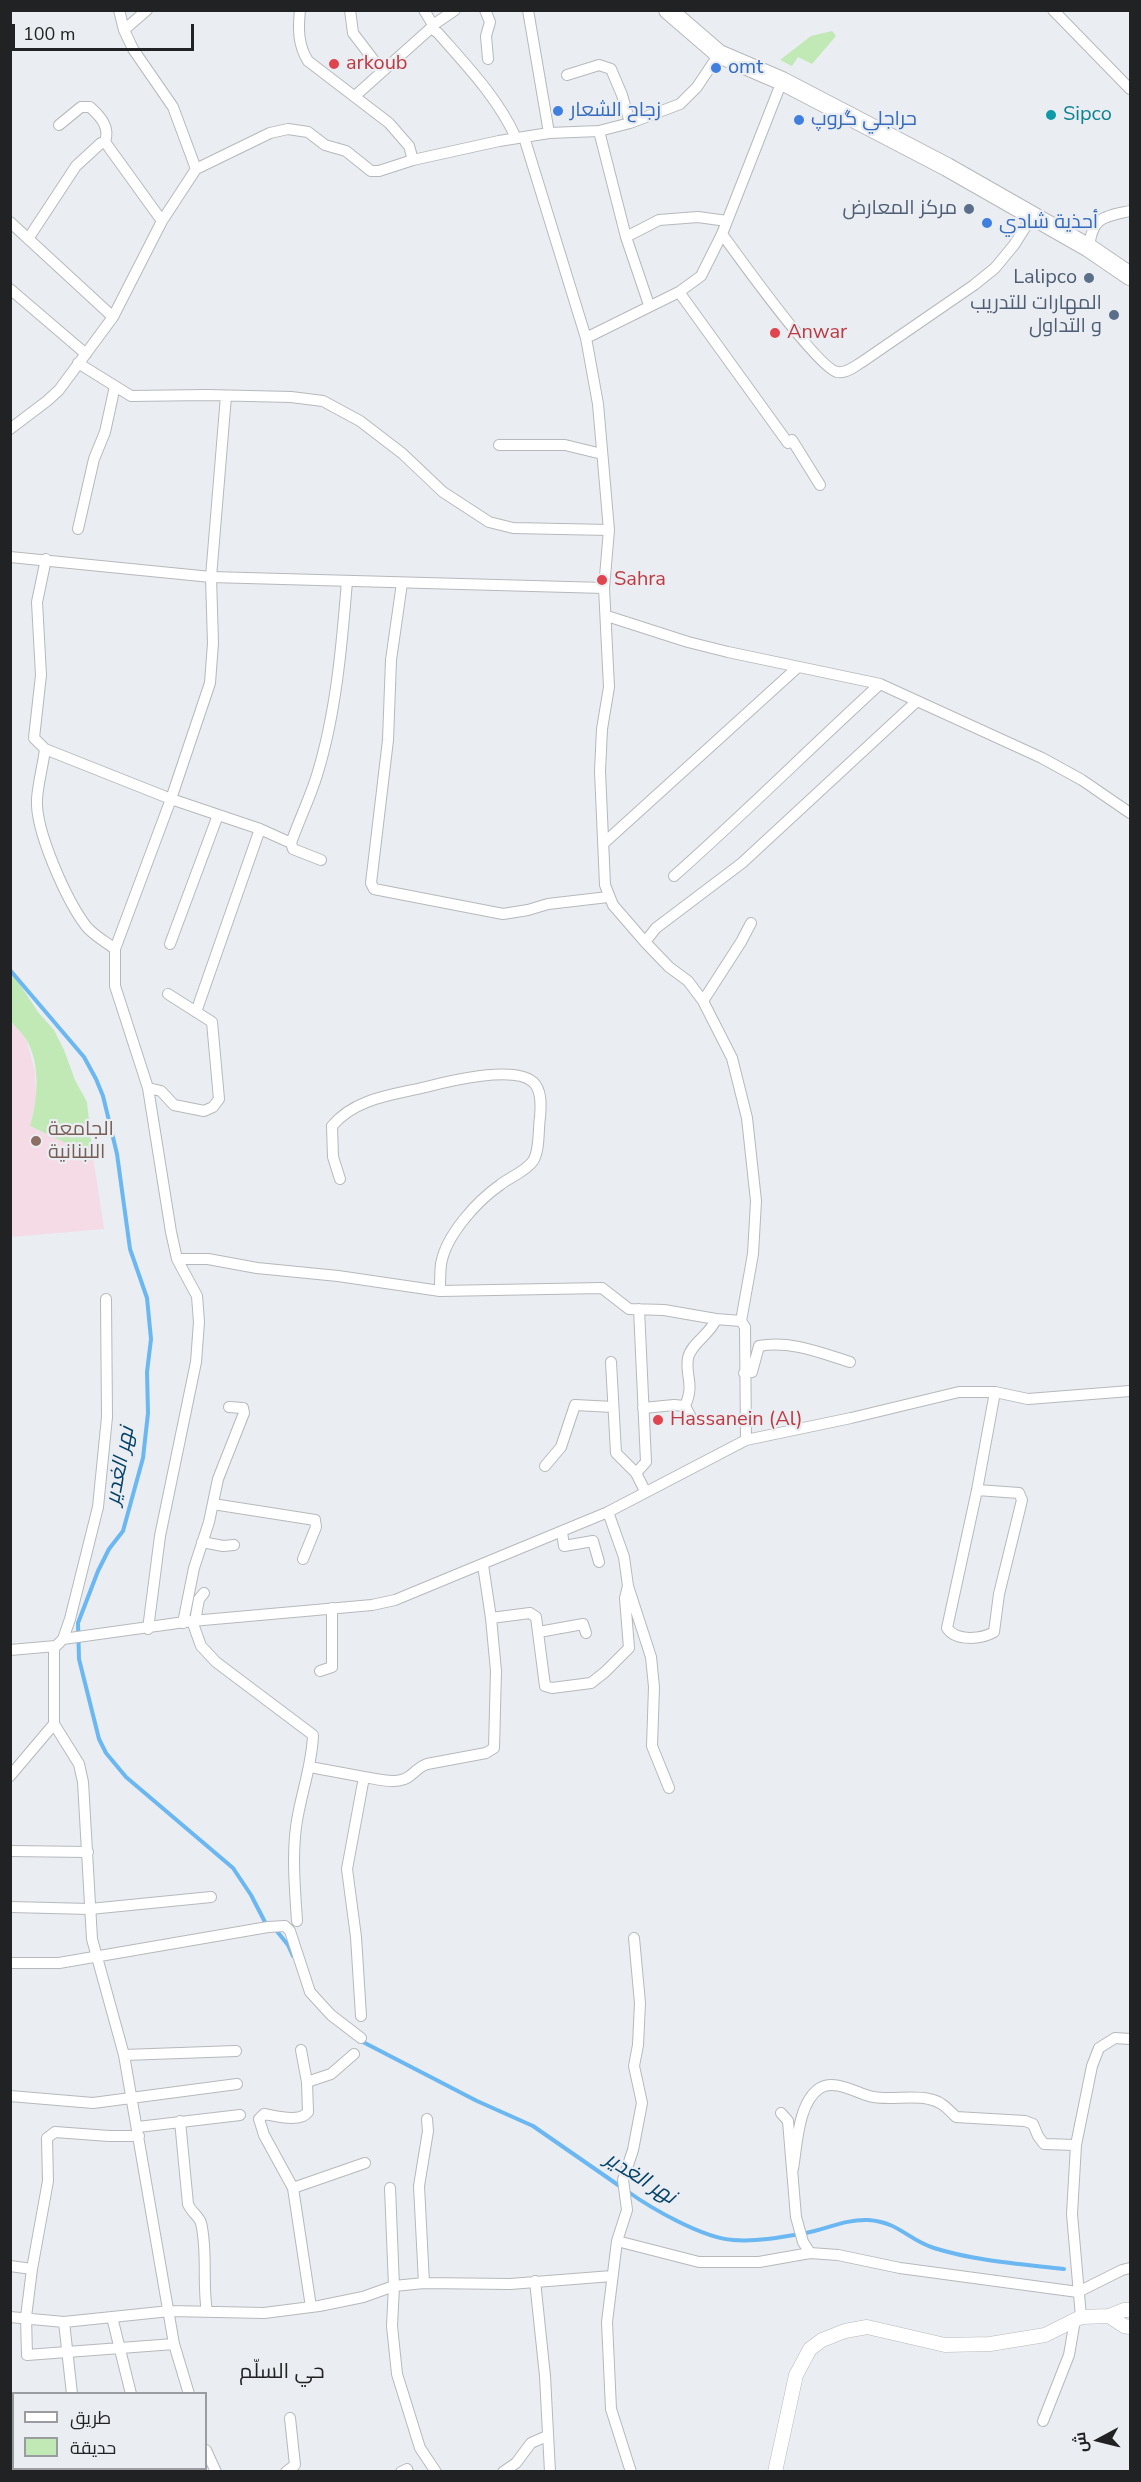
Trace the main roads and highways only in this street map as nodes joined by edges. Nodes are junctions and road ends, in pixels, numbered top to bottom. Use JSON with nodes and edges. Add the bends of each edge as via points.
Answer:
{"nodes":[{"id":1,"x":668,"y":10,"type":"edge"},
{"id":2,"x":1131,"y":276,"type":"edge"}],
"edges":[{"from":1,"to":2,"type":"highway","via":[[718,54],[782,81],[947,167]]}]}
